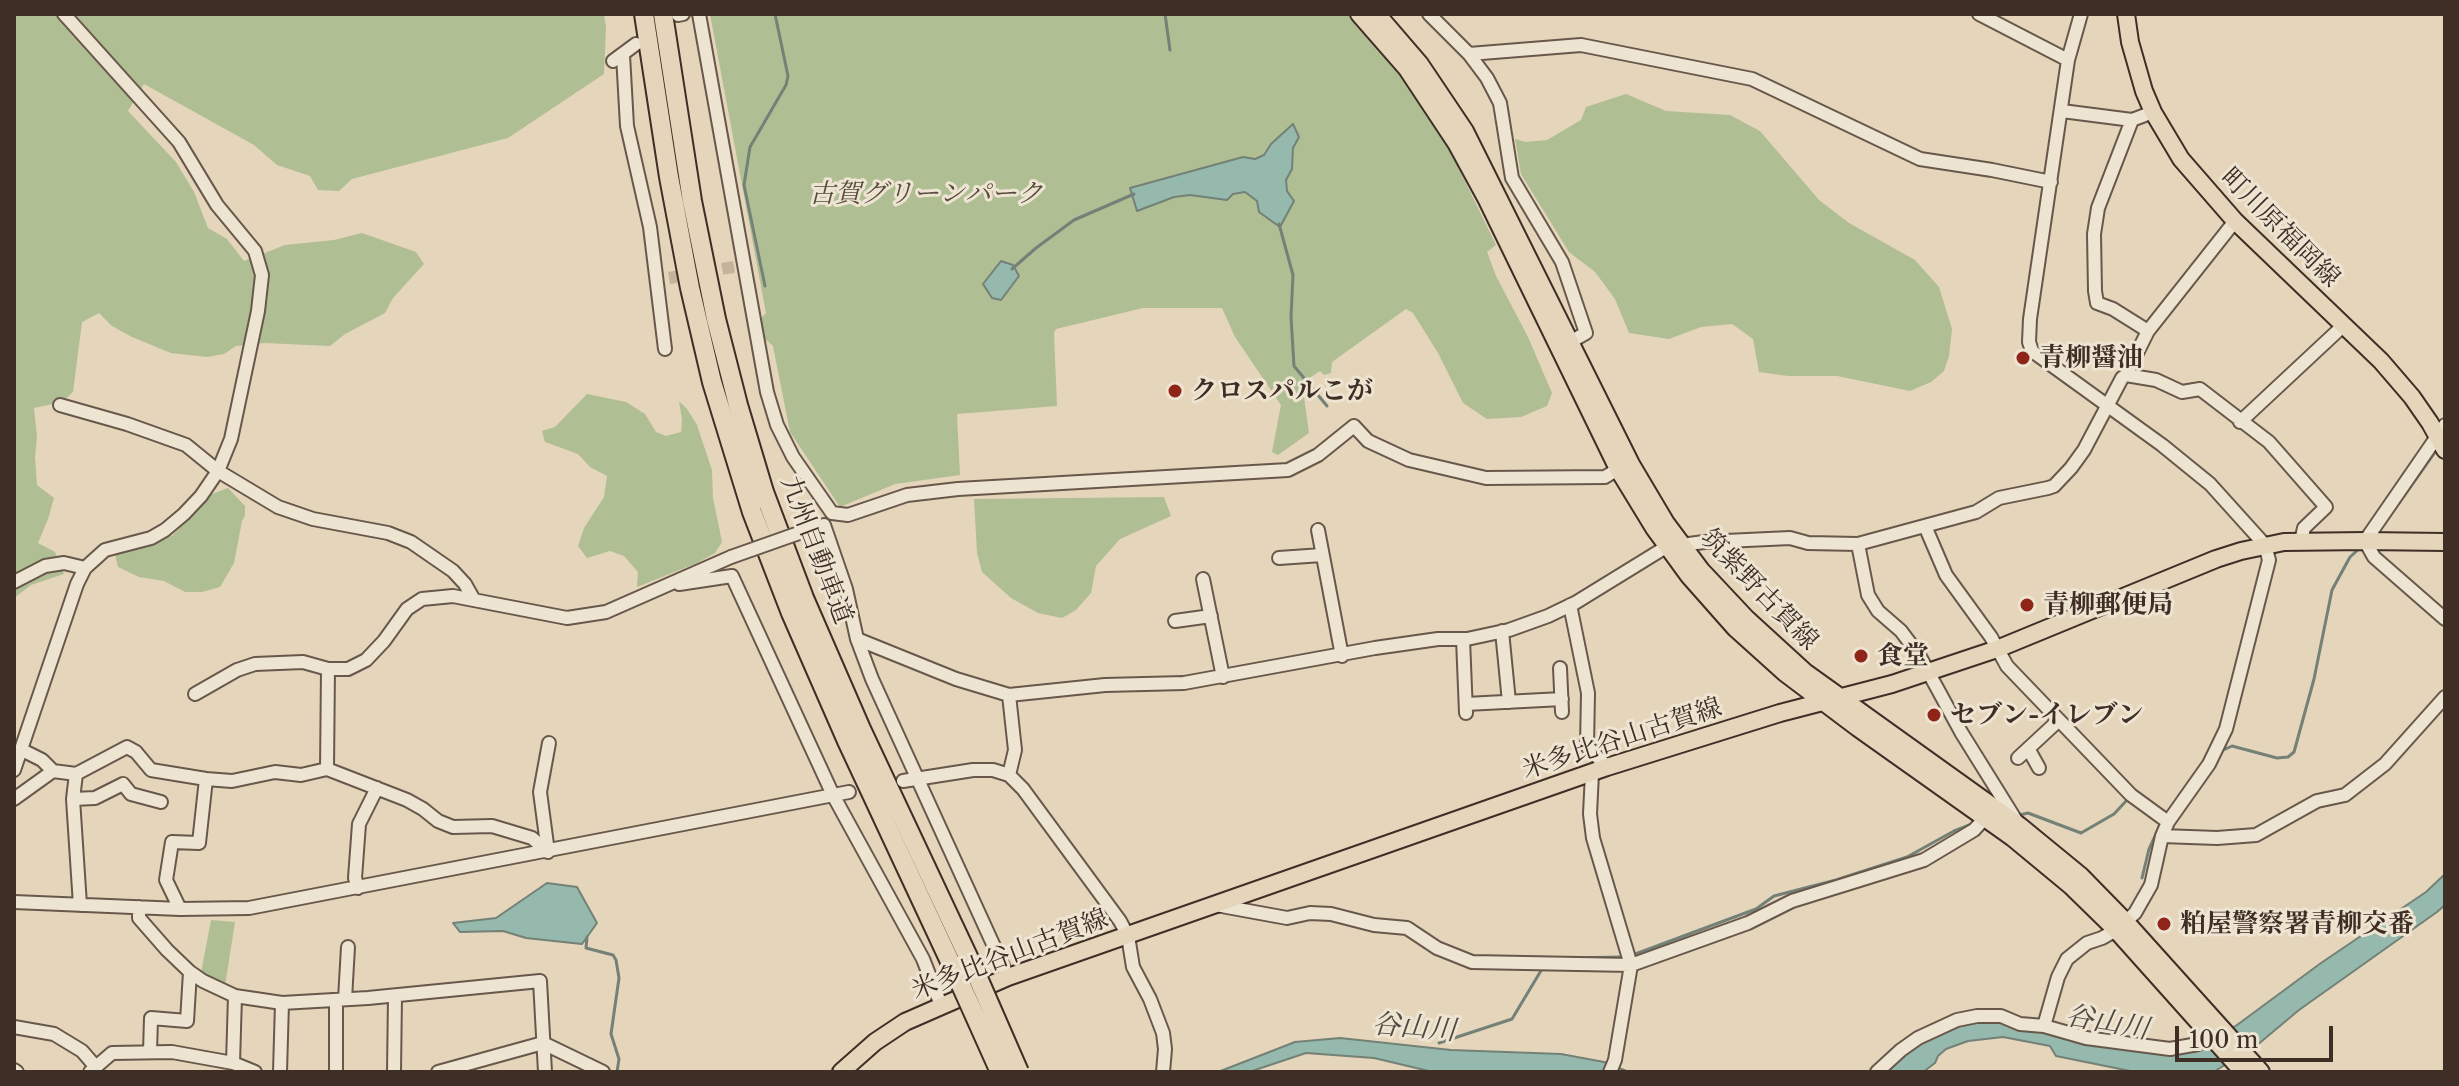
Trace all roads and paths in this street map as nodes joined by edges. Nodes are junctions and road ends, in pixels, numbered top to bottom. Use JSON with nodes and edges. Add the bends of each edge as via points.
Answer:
{"nodes":[{"id":1,"x":64,"y":14,"type":"edge"},
{"id":2,"x":644,"y":14,"type":"edge"},
{"id":3,"x":675,"y":14,"type":"edge"},
{"id":4,"x":699,"y":14,"type":"edge"},
{"id":5,"x":1359,"y":14,"type":"edge"},
{"id":6,"x":1377,"y":14,"type":"edge"},
{"id":7,"x":1429,"y":14,"type":"edge"},
{"id":8,"x":1979,"y":14,"type":"edge"},
{"id":9,"x":2081,"y":14,"type":"edge"},
{"id":10,"x":2126,"y":14,"type":"edge"},
{"id":11,"x":636,"y":44,"type":"dead end"},
{"id":12,"x":1469,"y":54,"type":"junction"},
{"id":13,"x":2068,"y":60,"type":"junction"},
{"id":14,"x":2062,"y":111,"type":"junction"},
{"id":15,"x":2153,"y":112,"type":"junction"},
{"id":16,"x":2132,"y":120,"type":"junction"},
{"id":17,"x":2051,"y":182,"type":"junction"},
{"id":18,"x":2235,"y":221,"type":"junction"},
{"id":19,"x":669,"y":278,"type":"tunnel mouth"},
{"id":20,"x":655,"y":281,"type":"junction"},
{"id":21,"x":2344,"y":325,"type":"junction"},
{"id":22,"x":2148,"y":331,"type":"junction"},
{"id":23,"x":1570,"y":342,"type":"junction"},
{"id":24,"x":665,"y":349,"type":"dead end"},
{"id":25,"x":2126,"y":375,"type":"junction"},
{"id":26,"x":60,"y":405,"type":"dead end"},
{"id":27,"x":2107,"y":406,"type":"junction"},
{"id":28,"x":2240,"y":422,"type":"junction"},
{"id":29,"x":2443,"y":438,"type":"edge"},
{"id":30,"x":1618,"y":469,"type":"junction"},
{"id":31,"x":218,"y":471,"type":"junction"},
{"id":32,"x":832,"y":513,"type":"junction"},
{"id":33,"x":820,"y":526,"type":"junction"},
{"id":34,"x":1925,"y":526,"type":"junction"},
{"id":35,"x":1318,"y":530,"type":"dead end"},
{"id":36,"x":2301,"y":541,"type":"junction"},
{"id":37,"x":2365,"y":541,"type":"junction"},
{"id":38,"x":2445,"y":542,"type":"edge"},
{"id":39,"x":1858,"y":544,"type":"junction"},
{"id":40,"x":2265,"y":545,"type":"junction"},
{"id":41,"x":1674,"y":546,"type":"junction"},
{"id":42,"x":1322,"y":555,"type":"junction"},
{"id":43,"x":1279,"y":558,"type":"dead end"},
{"id":44,"x":85,"y":568,"type":"junction"},
{"id":45,"x":1203,"y":579,"type":"dead end"},
{"id":46,"x":14,"y":582,"type":"edge"},
{"id":47,"x":660,"y":587,"type":"junction"},
{"id":48,"x":474,"y":600,"type":"junction"},
{"id":49,"x":1570,"y":605,"type":"junction"},
{"id":50,"x":1211,"y":616,"type":"junction"},
{"id":51,"x":2445,"y":619,"type":"edge"},
{"id":52,"x":1175,"y":621,"type":"dead end"},
{"id":53,"x":1502,"y":631,"type":"junction"},
{"id":54,"x":857,"y":639,"type":"junction"},
{"id":55,"x":1463,"y":639,"type":"junction"},
{"id":56,"x":1997,"y":649,"type":"junction"},
{"id":57,"x":1342,"y":656,"type":"junction"},
{"id":58,"x":1560,"y":668,"type":"dead end"},
{"id":59,"x":328,"y":669,"type":"junction"},
{"id":60,"x":1927,"y":672,"type":"junction"},
{"id":61,"x":1785,"y":673,"type":"junction"},
{"id":62,"x":1223,"y":677,"type":"junction"},
{"id":63,"x":1892,"y":684,"type":"junction"},
{"id":64,"x":195,"y":694,"type":"dead end"},
{"id":65,"x":1009,"y":695,"type":"junction"},
{"id":66,"x":2445,"y":697,"type":"edge"},
{"id":67,"x":1841,"y":698,"type":"junction"},
{"id":68,"x":1822,"y":701,"type":"junction"},
{"id":69,"x":1509,"y":702,"type":"junction"},
{"id":70,"x":1780,"y":713,"type":"junction"},
{"id":71,"x":2059,"y":720,"type":"junction"},
{"id":72,"x":1877,"y":724,"type":"junction"},
{"id":73,"x":549,"y":743,"type":"dead end"},
{"id":74,"x":22,"y":750,"type":"junction"},
{"id":75,"x":2039,"y":768,"type":"dead end"},
{"id":76,"x":327,"y":769,"type":"junction"},
{"id":77,"x":14,"y":770,"type":"edge"},
{"id":78,"x":1600,"y":770,"type":"junction"},
{"id":79,"x":53,"y":771,"type":"junction"},
{"id":80,"x":76,"y":774,"type":"junction"},
{"id":81,"x":1009,"y":775,"type":"junction"},
{"id":82,"x":918,"y":778,"type":"junction"},
{"id":83,"x":206,"y":779,"type":"junction"},
{"id":84,"x":903,"y":781,"type":"dead end"},
{"id":85,"x":377,"y":788,"type":"junction"},
{"id":86,"x":849,"y":792,"type":"dead end"},
{"id":87,"x":833,"y":795,"type":"junction"},
{"id":88,"x":14,"y":799,"type":"edge"},
{"id":89,"x":73,"y":799,"type":"junction"},
{"id":90,"x":161,"y":802,"type":"dead end"},
{"id":91,"x":1985,"y":818,"type":"junction"},
{"id":92,"x":2168,"y":822,"type":"junction"},
{"id":93,"x":2020,"y":826,"type":"junction"},
{"id":94,"x":2162,"y":836,"type":"junction"},
{"id":95,"x":548,"y":852,"type":"junction"},
{"id":96,"x":358,"y":888,"type":"junction"},
{"id":97,"x":14,"y":902,"type":"edge"},
{"id":98,"x":80,"y":905,"type":"junction"},
{"id":99,"x":1216,"y":905,"type":"junction"},
{"id":100,"x":139,"y":907,"type":"junction"},
{"id":101,"x":180,"y":909,"type":"junction"},
{"id":102,"x":2121,"y":926,"type":"junction"},
{"id":103,"x":1128,"y":936,"type":"junction"},
{"id":104,"x":348,"y":947,"type":"dead end"},
{"id":105,"x":1631,"y":965,"type":"junction"},
{"id":106,"x":190,"y":972,"type":"junction"},
{"id":107,"x":1008,"y":977,"type":"junction"},
{"id":108,"x":970,"y":982,"type":"junction"},
{"id":109,"x":235,"y":996,"type":"junction"},
{"id":110,"x":395,"y":996,"type":"junction"},
{"id":111,"x":341,"y":999,"type":"junction"},
{"id":112,"x":282,"y":1003,"type":"junction"},
{"id":113,"x":941,"y":1005,"type":"junction"},
{"id":114,"x":2044,"y":1026,"type":"junction"},
{"id":115,"x":14,"y":1027,"type":"edge"},
{"id":116,"x":2216,"y":1036,"type":"junction"},
{"id":117,"x":543,"y":1043,"type":"junction"},
{"id":118,"x":150,"y":1052,"type":"junction"},
{"id":119,"x":233,"y":1063,"type":"junction"},
{"id":120,"x":2241,"y":1063,"type":"edge"},
{"id":121,"x":1612,"y":1066,"type":"edge"},
{"id":122,"x":92,"y":1069,"type":"edge"},
{"id":123,"x":255,"y":1072,"type":"edge"},
{"id":124,"x":280,"y":1072,"type":"edge"},
{"id":125,"x":336,"y":1072,"type":"edge"},
{"id":126,"x":394,"y":1072,"type":"edge"},
{"id":127,"x":438,"y":1072,"type":"edge"},
{"id":128,"x":545,"y":1072,"type":"edge"},
{"id":129,"x":603,"y":1072,"type":"edge"},
{"id":130,"x":841,"y":1072,"type":"edge"},
{"id":131,"x":1000,"y":1072,"type":"edge"},
{"id":132,"x":1019,"y":1072,"type":"edge"},
{"id":133,"x":1163,"y":1072,"type":"edge"},
{"id":134,"x":1877,"y":1072,"type":"edge"},
{"id":135,"x":2261,"y":1072,"type":"edge"}],
"edges":[{"from":1,"to":31,"type":"street","via":[[179,142],[217,205],[255,251],[262,275],[258,311],[231,439]]},
{"from":2,"to":108,"type":"highway","name":"九州自動車道","via":[[690,288],[752,512],[847,741]]},
{"from":3,"to":108,"type":"highway","name":"九州自動車道","via":[[692,201],[716,319],[764,492],[804,598]]},
{"from":4,"to":32,"type":"street","via":[[767,392],[793,457]]},
{"from":5,"to":30,"type":"main road","name":"筑紫野古賀線","via":[[1407,69],[1456,143]]},
{"from":6,"to":23,"type":"main road","name":"筑紫野古賀線","via":[[1420,64],[1465,131]]},
{"from":7,"to":12,"type":"street"},
{"from":8,"to":13,"type":"street"},
{"from":9,"to":13,"type":"street"},
{"from":10,"to":15,"type":"main road","name":"町川原福岡線"},
{"from":11,"to":20,"type":"street","via":[[618,58]]},
{"from":12,"to":17,"type":"street","via":[[1581,45],[1752,79],[1920,159]]},
{"from":12,"to":23,"type":"street","via":[[1500,103],[1512,178],[1562,262],[1586,333]]},
{"from":13,"to":14,"type":"street"},
{"from":14,"to":16,"type":"street"},
{"from":14,"to":17,"type":"street"},
{"from":15,"to":16,"type":"street"},
{"from":15,"to":18,"type":"main road","name":"町川原福岡線","via":[[2189,169]]},
{"from":16,"to":22,"type":"street","via":[[2098,208],[2095,291],[2097,303]]},
{"from":17,"to":27,"type":"street","via":[[2029,342],[2036,355]]},
{"from":18,"to":21,"type":"main road","name":"町川原福岡線"},
{"from":18,"to":22,"type":"street"},
{"from":19,"to":20,"type":"street"},
{"from":20,"to":24,"type":"street"},
{"from":21,"to":28,"type":"street"},
{"from":21,"to":29,"type":"main road","name":"町川原福岡線","via":[[2381,361]]},
{"from":22,"to":25,"type":"street"},
{"from":23,"to":41,"type":"main road","name":"筑紫野古賀線"},
{"from":25,"to":27,"type":"street"},
{"from":25,"to":28,"type":"street","via":[[2182,392],[2200,389]]},
{"from":26,"to":31,"type":"street","via":[[186,445]]},
{"from":27,"to":34,"type":"street","via":[[2084,450],[2054,486],[1999,498],[1976,512]]},
{"from":27,"to":40,"type":"street","via":[[2210,484]]},
{"from":28,"to":36,"type":"street","via":[[2269,442],[2326,507],[2304,528]]},
{"from":29,"to":37,"type":"street"},
{"from":30,"to":32,"type":"street","via":[[1605,477],[1486,478],[1409,460],[1368,441],[1354,426],[1318,455],[1288,470],[958,489],[907,495],[848,515]]},
{"from":30,"to":41,"type":"main road","name":"筑紫野古賀線","via":[[1636,501]]},
{"from":31,"to":44,"type":"street","via":[[193,505],[165,530],[105,550]]},
{"from":31,"to":48,"type":"street","via":[[278,507],[411,542],[453,571]]},
{"from":32,"to":33,"type":"street"},
{"from":33,"to":47,"type":"street","bridge":true},
{"from":33,"to":54,"type":"street","via":[[846,589]]},
{"from":34,"to":39,"type":"street"},
{"from":34,"to":56,"type":"street","via":[[1946,575]]},
{"from":35,"to":42,"type":"street"},
{"from":36,"to":37,"type":"main road","name":"米多比谷山古賀線"},
{"from":36,"to":40,"type":"main road","name":"米多比谷山古賀線"},
{"from":37,"to":38,"type":"main road","name":"米多比谷山古賀線"},
{"from":37,"to":51,"type":"street","via":[[2374,557]]},
{"from":39,"to":41,"type":"street","via":[[1790,538]]},
{"from":39,"to":60,"type":"street","via":[[1868,595],[1901,631]]},
{"from":40,"to":56,"type":"main road","name":"米多比谷山古賀線","via":[[2216,559]]},
{"from":40,"to":92,"type":"street","via":[[2269,560],[2226,729],[2209,764]]},
{"from":41,"to":49,"type":"street"},
{"from":41,"to":61,"type":"main road","name":"筑紫野古賀線","via":[[1728,620]]},
{"from":41,"to":67,"type":"main road","name":"筑紫野古賀線","via":[[1805,672]]},
{"from":42,"to":43,"type":"street"},
{"from":42,"to":57,"type":"street"},
{"from":44,"to":46,"type":"street","via":[[45,566]]},
{"from":44,"to":74,"type":"street"},
{"from":45,"to":50,"type":"street"},
{"from":47,"to":48,"type":"street","via":[[606,612],[567,618]]},
{"from":47,"to":87,"type":"street","via":[[732,576]]},
{"from":48,"to":59,"type":"street","via":[[438,596],[414,603],[366,660],[348,669]]},
{"from":49,"to":53,"type":"street"},
{"from":49,"to":78,"type":"street","via":[[1588,693],[1587,746]]},
{"from":50,"to":52,"type":"street"},
{"from":50,"to":62,"type":"street"},
{"from":53,"to":55,"type":"street"},
{"from":53,"to":69,"type":"street"},
{"from":54,"to":65,"type":"street"},
{"from":54,"to":82,"type":"street"},
{"from":55,"to":57,"type":"street"},
{"from":55,"to":69,"type":"street","via":[[1466,709]]},
{"from":56,"to":60,"type":"main road","name":"米多比谷山古賀線"},
{"from":56,"to":71,"type":"street"},
{"from":57,"to":62,"type":"street"},
{"from":58,"to":69,"type":"street","via":[[1562,706]]},
{"from":59,"to":64,"type":"street","via":[[303,662],[255,664]]},
{"from":59,"to":76,"type":"street"},
{"from":60,"to":63,"type":"main road","name":"米多比谷山古賀線"},
{"from":60,"to":93,"type":"street"},
{"from":61,"to":68,"type":"main road","name":"筑紫野古賀線"},
{"from":61,"to":70,"type":"main road","via":[[1789,695]]},
{"from":62,"to":65,"type":"street"},
{"from":63,"to":67,"type":"main road","name":"米多比谷山古賀線"},
{"from":63,"to":72,"type":"main road","via":[[1876,700]]},
{"from":65,"to":81,"type":"street","via":[[1015,750]]},
{"from":66,"to":94,"type":"street","via":[[2385,764],[2345,795],[2317,801],[2256,835]]},
{"from":67,"to":68,"type":"main road","name":"米多比谷山古賀線"},
{"from":67,"to":72,"type":"main road","name":"筑紫野古賀線"},
{"from":68,"to":70,"type":"main road","name":"米多比谷山古賀線"},
{"from":68,"to":91,"type":"main road","name":"筑紫野古賀線"},
{"from":70,"to":78,"type":"main road","name":"米多比谷山古賀線"},
{"from":71,"to":75,"type":"street","via":[[2023,754]]},
{"from":71,"to":92,"type":"street","via":[[2131,795]]},
{"from":72,"to":93,"type":"main road","name":"筑紫野古賀線"},
{"from":73,"to":95,"type":"street","via":[[540,792]]},
{"from":74,"to":77,"type":"street"},
{"from":74,"to":79,"type":"street"},
{"from":76,"to":83,"type":"street","via":[[232,781]]},
{"from":76,"to":85,"type":"street"},
{"from":78,"to":99,"type":"main road","name":"米多比谷山古賀線"},
{"from":78,"to":105,"type":"street","via":[[1590,814],[1593,838]]},
{"from":79,"to":80,"type":"street"},
{"from":79,"to":88,"type":"street"},
{"from":80,"to":83,"type":"street","via":[[127,747],[151,770]]},
{"from":80,"to":89,"type":"street"},
{"from":81,"to":82,"type":"street","via":[[973,770]]},
{"from":81,"to":103,"type":"street"},
{"from":82,"to":84,"type":"street"},
{"from":82,"to":107,"type":"street"},
{"from":83,"to":101,"type":"street","via":[[199,843],[172,842],[166,880]]},
{"from":85,"to":95,"type":"street","via":[[453,827],[492,826],[532,838]]},
{"from":85,"to":96,"type":"street","via":[[359,824]]},
{"from":86,"to":87,"type":"street"},
{"from":87,"to":95,"type":"street"},
{"from":87,"to":113,"type":"street","via":[[923,959]]},
{"from":89,"to":90,"type":"street","via":[[95,798],[123,784],[131,794]]},
{"from":89,"to":98,"type":"street"},
{"from":91,"to":102,"type":"main road","name":"筑紫野古賀線"},
{"from":91,"to":105,"type":"street","via":[[1924,860],[1792,901],[1748,923]]},
{"from":92,"to":94,"type":"street"},
{"from":93,"to":102,"type":"main road","name":"筑紫野古賀線","via":[[2081,876]]},
{"from":94,"to":102,"type":"street","via":[[2151,885]]},
{"from":95,"to":96,"type":"street"},
{"from":96,"to":101,"type":"street","via":[[249,908]]},
{"from":97,"to":98,"type":"street"},
{"from":98,"to":100,"type":"street"},
{"from":99,"to":103,"type":"main road","name":"米多比谷山古賀線"},
{"from":99,"to":105,"type":"street","via":[[1287,918],[1331,914],[1407,928],[1472,962]]},
{"from":100,"to":101,"type":"street"},
{"from":100,"to":106,"type":"street","via":[[139,918]]},
{"from":102,"to":114,"type":"street","via":[[2067,959]]},
{"from":102,"to":116,"type":"main road","name":"筑紫野古賀線"},
{"from":103,"to":107,"type":"main road","name":"米多比谷山古賀線"},
{"from":103,"to":133,"type":"street","via":[[1133,967],[1163,1033]]},
{"from":104,"to":111,"type":"street"},
{"from":105,"to":121,"type":"street"},
{"from":106,"to":109,"type":"street"},
{"from":106,"to":118,"type":"street","via":[[187,1021],[151,1018]]},
{"from":107,"to":113,"type":"main road","name":"米多比谷山古賀線"},
{"from":108,"to":131,"type":"highway","name":"九州自動車道","bridge":true},
{"from":108,"to":132,"type":"highway","name":"九州自動車道","bridge":true},
{"from":109,"to":112,"type":"street"},
{"from":109,"to":119,"type":"street"},
{"from":110,"to":111,"type":"street"},
{"from":110,"to":117,"type":"street","via":[[540,981]]},
{"from":110,"to":126,"type":"street"},
{"from":111,"to":112,"type":"street"},
{"from":111,"to":125,"type":"street"},
{"from":112,"to":124,"type":"street"},
{"from":113,"to":130,"type":"main road","name":"米多比谷山古賀線","via":[[885,1035]]},
{"from":114,"to":116,"type":"street","via":[[2086,1038],[2170,1049]]},
{"from":114,"to":134,"type":"street","via":[[2001,1016],[1957,1020],[1918,1038]]},
{"from":115,"to":122,"type":"street","via":[[54,1034],[82,1051]]},
{"from":116,"to":120,"type":"main road","name":"筑紫野古賀線"},
{"from":117,"to":127,"type":"street"},
{"from":117,"to":128,"type":"street"},
{"from":117,"to":129,"type":"street"},
{"from":118,"to":119,"type":"street"},
{"from":118,"to":122,"type":"street","via":[[112,1053]]},
{"from":119,"to":123,"type":"street"},
{"from":120,"to":135,"type":"main road","name":"筑紫野古賀線"}]}
